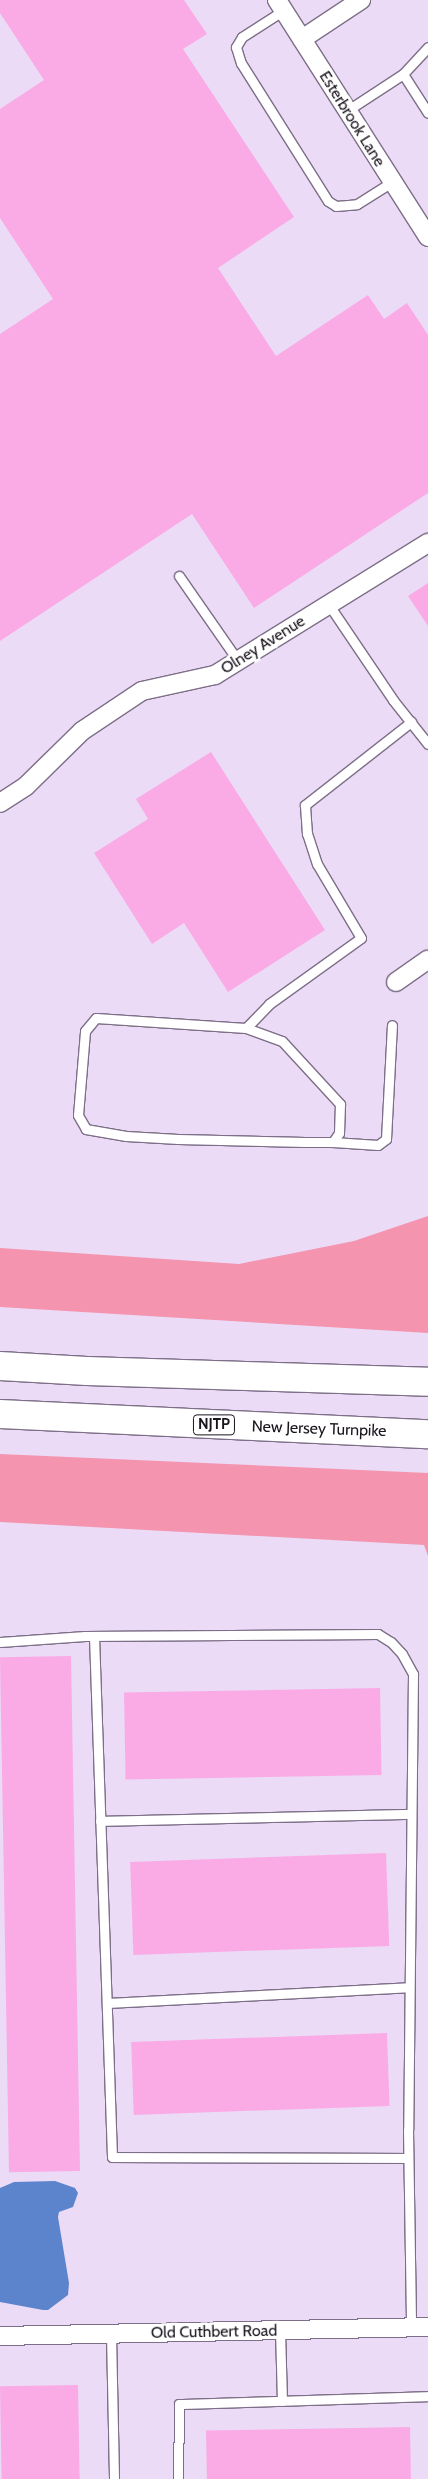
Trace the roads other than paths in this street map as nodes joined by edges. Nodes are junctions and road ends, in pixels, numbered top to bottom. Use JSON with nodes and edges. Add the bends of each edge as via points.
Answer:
{"nodes":[{"id":1,"x":361,"y":0,"type":"edge"},
{"id":2,"x":280,"y":5,"type":"edge"},
{"id":3,"x":302,"y":39,"type":"junction"},
{"id":4,"x":428,"y":47,"type":"edge"},
{"id":5,"x":403,"y":74,"type":"junction"},
{"id":6,"x":348,"y":110,"type":"junction"},
{"id":7,"x":428,"y":113,"type":"edge"},
{"id":8,"x":392,"y":182,"type":"junction"},
{"id":9,"x":428,"y":237,"type":"edge"},
{"id":10,"x":428,"y":543,"type":"edge"},
{"id":11,"x":179,"y":576,"type":"dead end"},
{"id":12,"x":329,"y":605,"type":"junction"},
{"id":13,"x":238,"y":661,"type":"junction"},
{"id":14,"x":411,"y":722,"type":"junction"},
{"id":15,"x":428,"y":744,"type":"edge"},
{"id":16,"x":0,"y":804,"type":"edge"},
{"id":17,"x":428,"y":960,"type":"edge"},
{"id":18,"x":396,"y":982,"type":"dead end"},
{"id":19,"x":392,"y":1025,"type":"dead end"},
{"id":20,"x":246,"y":1028,"type":"junction"},
{"id":21,"x":333,"y":1142,"type":"junction"},
{"id":22,"x":0,"y":1366,"type":"edge"},
{"id":23,"x":428,"y":1382,"type":"edge"},
{"id":24,"x":0,"y":1414,"type":"edge"},
{"id":25,"x":428,"y":1434,"type":"edge"},
{"id":26,"x":94,"y":1636,"type":"junction"},
{"id":27,"x":0,"y":1642,"type":"edge"},
{"id":28,"x":410,"y":1814,"type":"junction"},
{"id":29,"x":100,"y":1821,"type":"junction"},
{"id":30,"x":409,"y":1987,"type":"junction"},
{"id":31,"x":107,"y":2004,"type":"junction"},
{"id":32,"x":408,"y":2158,"type":"junction"},
{"id":33,"x":419,"y":2327,"type":"edge"},
{"id":34,"x":280,"y":2330,"type":"junction"},
{"id":35,"x":111,"y":2334,"type":"junction"},
{"id":36,"x":0,"y":2336,"type":"edge"},
{"id":37,"x":428,"y":2396,"type":"edge"},
{"id":38,"x":282,"y":2401,"type":"junction"},
{"id":39,"x":114,"y":2479,"type":"edge"},
{"id":40,"x":178,"y":2479,"type":"edge"}],
"edges":[{"from":1,"to":3,"type":"street"},
{"from":2,"to":3,"type":"street","name":"Esterbrook Lane"},
{"from":2,"to":8,"type":"lane","via":[[242,37],[236,47],[241,63],[328,200],[336,206],[357,204]]},
{"from":3,"to":6,"type":"street","name":"Esterbrook Lane"},
{"from":4,"to":5,"type":"lane"},
{"from":5,"to":6,"type":"lane"},
{"from":5,"to":7,"type":"lane"},
{"from":6,"to":8,"type":"street","name":"Esterbrook Lane"},
{"from":8,"to":9,"type":"street","name":"Esterbrook Lane"},
{"from":10,"to":12,"type":"street","name":"Olney Avenue"},
{"from":11,"to":13,"type":"lane"},
{"from":12,"to":13,"type":"street","name":"Olney Avenue"},
{"from":12,"to":14,"type":"lane"},
{"from":13,"to":16,"type":"street","name":"Olney Avenue","via":[[215,675],[142,691],[82,731],[26,786]]},
{"from":14,"to":15,"type":"lane"},
{"from":14,"to":20,"type":"lane","via":[[305,805],[307,834],[317,864],[360,938],[269,1004]]},
{"from":17,"to":18,"type":"street"},
{"from":19,"to":21,"type":"lane","via":[[386,1139],[378,1145]]},
{"from":20,"to":21,"type":"lane","via":[[282,1041],[340,1104],[339,1133]]},
{"from":20,"to":21,"type":"lane","via":[[96,1018],[85,1031],[84,1040],[78,1115],[86,1130],[178,1139]]},
{"from":22,"to":23,"type":"highway"},
{"from":24,"to":25,"type":"highway","name":"New Jersey Turnpike","number":"NJTP"},
{"from":26,"to":27,"type":"lane"},
{"from":26,"to":28,"type":"lane","via":[[378,1634],[402,1654],[413,1674]]},
{"from":26,"to":29,"type":"lane"},
{"from":28,"to":29,"type":"lane"},
{"from":28,"to":30,"type":"lane"},
{"from":29,"to":31,"type":"lane"},
{"from":30,"to":31,"type":"lane"},
{"from":30,"to":32,"type":"lane"},
{"from":31,"to":32,"type":"lane","via":[[112,2158]]},
{"from":32,"to":33,"type":"lane"},
{"from":33,"to":34,"type":"street","name":"Old Cuthbert Road"},
{"from":34,"to":35,"type":"street","name":"Old Cuthbert Road"},
{"from":34,"to":38,"type":"lane"},
{"from":35,"to":36,"type":"street","name":"Old Cuthbert Road"},
{"from":35,"to":39,"type":"lane"},
{"from":37,"to":38,"type":"lane"},
{"from":38,"to":40,"type":"lane","via":[[178,2404]]}]}
